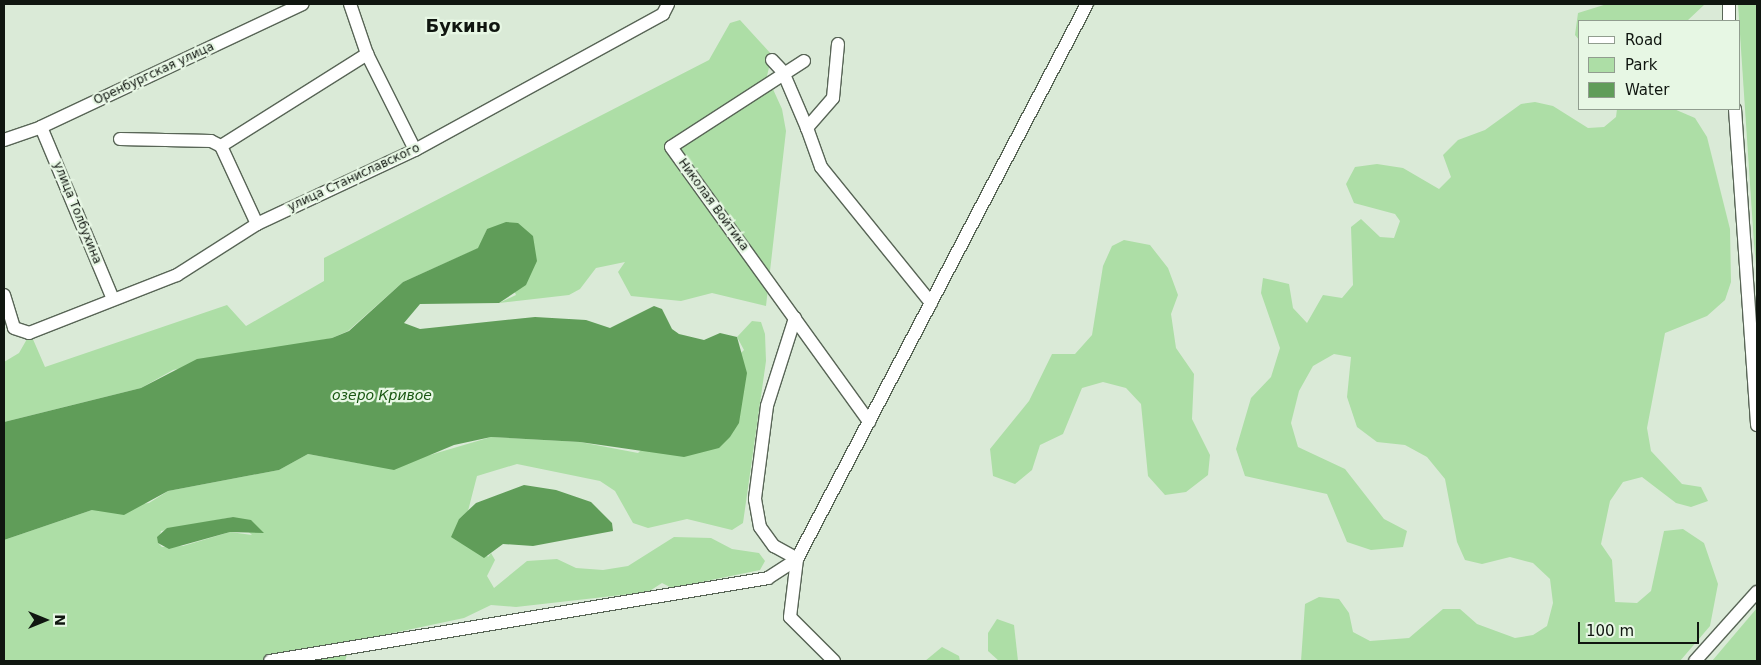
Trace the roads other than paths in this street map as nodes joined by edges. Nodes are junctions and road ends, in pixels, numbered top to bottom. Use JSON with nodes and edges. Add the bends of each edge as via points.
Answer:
{"nodes":[{"id":1,"x":302,"y":4,"type":"edge"},
{"id":2,"x":350,"y":4,"type":"edge"},
{"id":3,"x":668,"y":4,"type":"edge"},
{"id":4,"x":1087,"y":4,"type":"edge"},
{"id":5,"x":1729,"y":4,"type":"edge"},
{"id":6,"x":1729,"y":20,"type":"edge"},
{"id":7,"x":838,"y":44,"type":"dead end"},
{"id":8,"x":367,"y":54,"type":"junction"},
{"id":9,"x":772,"y":60,"type":"dead end"},
{"id":10,"x":804,"y":61,"type":"dead end"},
{"id":11,"x":784,"y":74,"type":"junction"},
{"id":12,"x":1735,"y":110,"type":"edge"},
{"id":13,"x":41,"y":127,"type":"junction"},
{"id":14,"x":807,"y":128,"type":"junction"},
{"id":15,"x":4,"y":140,"type":"edge"},
{"id":16,"x":120,"y":140,"type":"dead end"},
{"id":17,"x":221,"y":146,"type":"junction"},
{"id":18,"x":415,"y":150,"type":"junction"},
{"id":19,"x":258,"y":224,"type":"junction"},
{"id":20,"x":4,"y":294,"type":"edge"},
{"id":21,"x":113,"y":299,"type":"junction"},
{"id":22,"x":930,"y":303,"type":"junction"},
{"id":23,"x":794,"y":318,"type":"junction"},
{"id":24,"x":869,"y":422,"type":"junction"},
{"id":25,"x":1757,"y":425,"type":"edge"},
{"id":26,"x":797,"y":559,"type":"junction"},
{"id":27,"x":1757,"y":592,"type":"edge"},
{"id":28,"x":270,"y":661,"type":"edge"},
{"id":29,"x":834,"y":661,"type":"edge"},
{"id":30,"x":1695,"y":661,"type":"edge"}],
"edges":[{"from":1,"to":13,"type":"street","name":"Оренбургская улица"},
{"from":2,"to":8,"type":"street"},
{"from":3,"to":18,"type":"street","name":"улица Станиславского","via":[[663,14]]},
{"from":4,"to":22,"type":"street"},
{"from":5,"to":6,"type":"street"},
{"from":7,"to":14,"type":"street","via":[[833,98]]},
{"from":8,"to":17,"type":"street"},
{"from":8,"to":18,"type":"street"},
{"from":9,"to":11,"type":"street"},
{"from":10,"to":11,"type":"street","name":"Николая Войтика"},
{"from":11,"to":14,"type":"street"},
{"from":11,"to":23,"type":"street","name":"Николая Войтика","via":[[671,147]]},
{"from":12,"to":25,"type":"street"},
{"from":13,"to":15,"type":"street","name":"Оренбургская улица"},
{"from":13,"to":21,"type":"street","name":"улица Толбухина"},
{"from":14,"to":22,"type":"street","via":[[821,168]]},
{"from":16,"to":17,"type":"street","via":[[211,141]]},
{"from":17,"to":19,"type":"street"},
{"from":18,"to":19,"type":"street","name":"улица Станиславского"},
{"from":19,"to":21,"type":"street","name":"улица Станиславского","via":[[176,275]]},
{"from":20,"to":21,"type":"street","name":"улица Станиславского","via":[[14,328],[29,333]]},
{"from":22,"to":24,"type":"street"},
{"from":23,"to":24,"type":"street"},
{"from":23,"to":26,"type":"street","via":[[767,406],[755,499],[760,526],[774,546]]},
{"from":24,"to":26,"type":"street"},
{"from":26,"to":28,"type":"street","via":[[768,578]]},
{"from":26,"to":29,"type":"street","via":[[790,617]]},
{"from":27,"to":30,"type":"street"}]}
